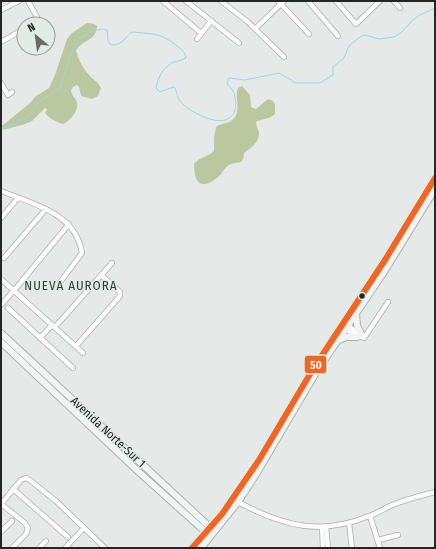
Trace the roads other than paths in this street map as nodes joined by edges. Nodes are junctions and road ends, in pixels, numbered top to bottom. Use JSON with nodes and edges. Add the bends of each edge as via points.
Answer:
{"nodes":[{"id":1,"x":19,"y":1,"type":"edge"},
{"id":2,"x":28,"y":1,"type":"edge"},
{"id":3,"x":163,"y":1,"type":"edge"},
{"id":4,"x":186,"y":1,"type":"edge"},
{"id":5,"x":308,"y":1,"type":"edge"},
{"id":6,"x":336,"y":1,"type":"edge"},
{"id":7,"x":380,"y":1,"type":"edge"},
{"id":8,"x":394,"y":1,"type":"edge"},
{"id":9,"x":225,"y":2,"type":"edge"},
{"id":10,"x":281,"y":2,"type":"edge"},
{"id":11,"x":400,"y":8,"type":"dead end"},
{"id":12,"x":1,"y":10,"type":"edge"},
{"id":13,"x":37,"y":16,"type":"edge"},
{"id":14,"x":210,"y":21,"type":"junction"},
{"id":15,"x":255,"y":29,"type":"junction"},
{"id":16,"x":201,"y":33,"type":"junction"},
{"id":17,"x":16,"y":34,"type":"edge"},
{"id":18,"x":309,"y":34,"type":"dead end"},
{"id":19,"x":338,"y":36,"type":"dead end"},
{"id":20,"x":196,"y":39,"type":"dead end"},
{"id":21,"x":1,"y":42,"type":"edge"},
{"id":22,"x":239,"y":43,"type":"dead end"},
{"id":23,"x":284,"y":57,"type":"dead end"},
{"id":24,"x":1,"y":83,"type":"edge"},
{"id":25,"x":12,"y":92,"type":"dead end"},
{"id":26,"x":435,"y":178,"type":"edge"},
{"id":27,"x":435,"y":189,"type":"edge"},
{"id":28,"x":1,"y":191,"type":"edge"},
{"id":29,"x":18,"y":198,"type":"junction"},
{"id":30,"x":46,"y":209,"type":"junction"},
{"id":31,"x":1,"y":218,"type":"edge"},
{"id":32,"x":69,"y":224,"type":"junction"},
{"id":33,"x":4,"y":258,"type":"dead end"},
{"id":34,"x":112,"y":263,"type":"dead end"},
{"id":35,"x":101,"y":276,"type":"junction"},
{"id":36,"x":1,"y":279,"type":"edge"},
{"id":37,"x":58,"y":285,"type":"dead end"},
{"id":38,"x":14,"y":291,"type":"junction"},
{"id":39,"x":388,"y":302,"type":"dead end"},
{"id":40,"x":2,"y":304,"type":"edge"},
{"id":41,"x":8,"y":308,"type":"dead end"},
{"id":42,"x":356,"y":314,"type":"junction"},
{"id":43,"x":54,"y":326,"type":"junction"},
{"id":44,"x":344,"y":326,"type":"junction"},
{"id":45,"x":1,"y":333,"type":"edge"},
{"id":46,"x":360,"y":336,"type":"junction"},
{"id":47,"x":40,"y":338,"type":"junction"},
{"id":48,"x":337,"y":341,"type":"junction"},
{"id":49,"x":1,"y":342,"type":"edge"},
{"id":50,"x":76,"y":346,"type":"junction"},
{"id":51,"x":83,"y":352,"type":"dead end"},
{"id":52,"x":73,"y":368,"type":"dead end"},
{"id":53,"x":13,"y":489,"type":"junction"},
{"id":54,"x":435,"y":492,"type":"edge"},
{"id":55,"x":238,"y":502,"type":"junction"},
{"id":56,"x":370,"y":516,"type":"junction"},
{"id":57,"x":12,"y":521,"type":"dead end"},
{"id":58,"x":350,"y":523,"type":"junction"},
{"id":59,"x":324,"y":527,"type":"junction"},
{"id":60,"x":84,"y":528,"type":"junction"},
{"id":61,"x":1,"y":532,"type":"edge"},
{"id":62,"x":210,"y":532,"type":"junction"},
{"id":63,"x":398,"y":535,"type":"dead end"},
{"id":64,"x":68,"y":537,"type":"dead end"},
{"id":65,"x":378,"y":540,"type":"junction"},
{"id":66,"x":46,"y":541,"type":"dead end"},
{"id":67,"x":12,"y":548,"type":"edge"},
{"id":68,"x":39,"y":548,"type":"edge"},
{"id":69,"x":65,"y":548,"type":"edge"},
{"id":70,"x":104,"y":548,"type":"edge"},
{"id":71,"x":192,"y":548,"type":"edge"},
{"id":72,"x":202,"y":548,"type":"edge"},
{"id":73,"x":322,"y":548,"type":"edge"},
{"id":74,"x":328,"y":548,"type":"edge"},
{"id":75,"x":352,"y":548,"type":"edge"},
{"id":76,"x":380,"y":548,"type":"edge"}],
"edges":[{"from":1,"to":12,"type":"street"},
{"from":2,"to":13,"type":"street"},
{"from":3,"to":16,"type":"street"},
{"from":4,"to":14,"type":"street"},
{"from":5,"to":19,"type":"street"},
{"from":6,"to":7,"type":"street","via":[[356,24]]},
{"from":8,"to":11,"type":"street"},
{"from":9,"to":15,"type":"street"},
{"from":10,"to":15,"type":"street"},
{"from":10,"to":18,"type":"street"},
{"from":14,"to":16,"type":"street"},
{"from":14,"to":22,"type":"street"},
{"from":15,"to":23,"type":"street"},
{"from":16,"to":20,"type":"street"},
{"from":17,"to":21,"type":"street"},
{"from":24,"to":25,"type":"street","via":[[8,94]]},
{"from":26,"to":44,"type":"main road"},
{"from":27,"to":42,"type":"main road"},
{"from":28,"to":29,"type":"street"},
{"from":29,"to":30,"type":"street"},
{"from":29,"to":31,"type":"street"},
{"from":30,"to":32,"type":"street"},
{"from":30,"to":33,"type":"street"},
{"from":32,"to":37,"type":"street","via":[[82,253]]},
{"from":32,"to":38,"type":"street"},
{"from":34,"to":35,"type":"street"},
{"from":35,"to":43,"type":"street"},
{"from":35,"to":50,"type":"street","via":[[120,292],[120,296]]},
{"from":36,"to":38,"type":"street"},
{"from":38,"to":40,"type":"street"},
{"from":38,"to":43,"type":"street"},
{"from":39,"to":46,"type":"street","via":[[364,338]]},
{"from":41,"to":47,"type":"street"},
{"from":42,"to":44,"type":"main road"},
{"from":42,"to":46,"type":"main road"},
{"from":43,"to":47,"type":"street"},
{"from":43,"to":50,"type":"street"},
{"from":44,"to":46,"type":"street"},
{"from":44,"to":48,"type":"main road"},
{"from":44,"to":62,"type":"main road","via":[[312,369],[259,460]]},
{"from":45,"to":62,"type":"main road","name":"Avenida Norte-Sur 1"},
{"from":46,"to":48,"type":"main road","via":[[346,336]]},
{"from":47,"to":52,"type":"street"},
{"from":48,"to":55,"type":"main road"},
{"from":49,"to":62,"type":"main road","name":"Avenida Norte-Sur 1","via":[[140,472]]},
{"from":50,"to":51,"type":"street"},
{"from":53,"to":60,"type":"street","via":[[21,480],[28,478]]},
{"from":53,"to":64,"type":"street"},
{"from":53,"to":67,"type":"street","via":[[1,504],[25,523],[28,530]]},
{"from":54,"to":56,"type":"street","via":[[410,499]]},
{"from":55,"to":59,"type":"street","via":[[281,521]]},
{"from":55,"to":62,"type":"main road"},
{"from":56,"to":58,"type":"street"},
{"from":56,"to":65,"type":"street"},
{"from":57,"to":61,"type":"street"},
{"from":58,"to":59,"type":"street"},
{"from":58,"to":75,"type":"street"},
{"from":59,"to":73,"type":"street"},
{"from":59,"to":74,"type":"street"},
{"from":60,"to":69,"type":"street"},
{"from":60,"to":70,"type":"street"},
{"from":62,"to":71,"type":"main road"},
{"from":62,"to":72,"type":"main road"},
{"from":63,"to":65,"type":"street"},
{"from":65,"to":76,"type":"street"},
{"from":66,"to":68,"type":"street"}]}
